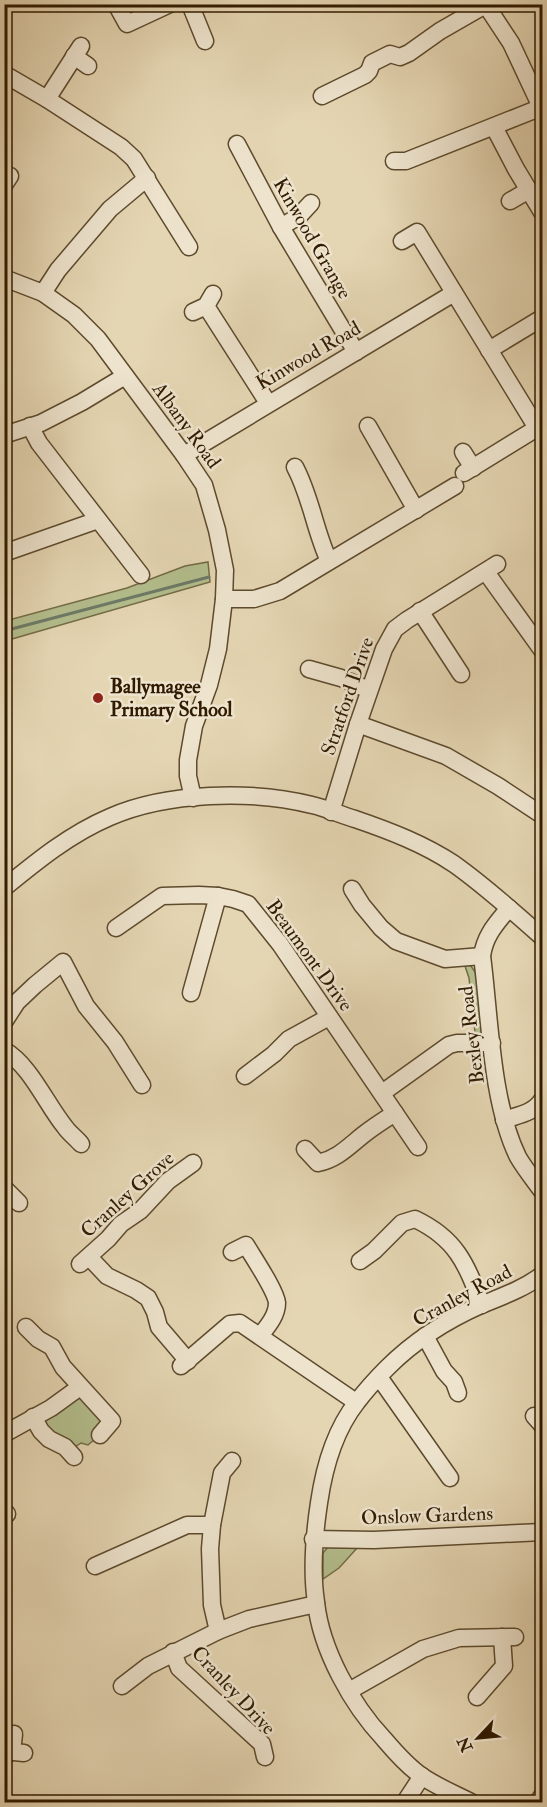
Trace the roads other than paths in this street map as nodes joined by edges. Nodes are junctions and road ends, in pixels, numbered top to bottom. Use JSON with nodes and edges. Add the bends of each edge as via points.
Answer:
{"nodes":[{"id":1,"x":116,"y":4,"type":"edge"},
{"id":2,"x":170,"y":4,"type":"edge"},
{"id":3,"x":190,"y":4,"type":"edge"},
{"id":4,"x":486,"y":5,"type":"edge"},
{"id":5,"x":206,"y":44,"type":"dead end"},
{"id":6,"x":88,"y":66,"type":"dead end"},
{"id":7,"x":4,"y":74,"type":"edge"},
{"id":8,"x":322,"y":96,"type":"dead end"},
{"id":9,"x":47,"y":99,"type":"junction"},
{"id":10,"x":542,"y":107,"type":"edge"},
{"id":11,"x":494,"y":127,"type":"junction"},
{"id":12,"x":236,"y":144,"type":"dead end"},
{"id":13,"x":404,"y":165,"type":"dead end"},
{"id":14,"x":147,"y":178,"type":"junction"},
{"id":15,"x":529,"y":190,"type":"junction"},
{"id":16,"x":510,"y":201,"type":"dead end"},
{"id":17,"x":311,"y":203,"type":"dead end"},
{"id":18,"x":543,"y":212,"type":"edge"},
{"id":19,"x":281,"y":227,"type":"junction"},
{"id":20,"x":402,"y":241,"type":"dead end"},
{"id":21,"x":181,"y":243,"type":"dead end"},
{"id":22,"x":4,"y":278,"type":"edge"},
{"id":23,"x":43,"y":293,"type":"junction"},
{"id":24,"x":454,"y":293,"type":"junction"},
{"id":25,"x":204,"y":304,"type":"dead end"},
{"id":26,"x":543,"y":318,"type":"edge"},
{"id":27,"x":489,"y":350,"type":"junction"},
{"id":28,"x":356,"y":352,"type":"junction"},
{"id":29,"x":125,"y":376,"type":"junction"},
{"id":30,"x":268,"y":403,"type":"junction"},
{"id":31,"x":30,"y":426,"type":"junction"},
{"id":32,"x":368,"y":426,"type":"dead end"},
{"id":33,"x":540,"y":427,"type":"edge"},
{"id":34,"x":4,"y":435,"type":"edge"},
{"id":35,"x":463,"y":452,"type":"dead end"},
{"id":36,"x":184,"y":454,"type":"junction"},
{"id":37,"x":295,"y":467,"type":"dead end"},
{"id":38,"x":464,"y":476,"type":"junction"},
{"id":39,"x":416,"y":510,"type":"junction"},
{"id":40,"x":98,"y":520,"type":"junction"},
{"id":41,"x":4,"y":553,"type":"edge"},
{"id":42,"x":329,"y":561,"type":"junction"},
{"id":43,"x":141,"y":575,"type":"dead end"},
{"id":44,"x":224,"y":599,"type":"junction"},
{"id":45,"x":420,"y":611,"type":"junction"},
{"id":46,"x":543,"y":650,"type":"edge"},
{"id":47,"x":309,"y":669,"type":"dead end"},
{"id":48,"x":461,"y":674,"type":"dead end"},
{"id":49,"x":369,"y":690,"type":"junction"},
{"id":50,"x":358,"y":724,"type":"junction"},
{"id":51,"x":193,"y":798,"type":"junction"},
{"id":52,"x":331,"y":812,"type":"junction"},
{"id":53,"x":543,"y":815,"type":"edge"},
{"id":54,"x":4,"y":888,"type":"edge"},
{"id":55,"x":352,"y":889,"type":"dead end"},
{"id":56,"x":218,"y":896,"type":"junction"},
{"id":57,"x":509,"y":908,"type":"junction"},
{"id":58,"x":116,"y":928,"type":"dead end"},
{"id":59,"x":543,"y":937,"type":"edge"},
{"id":60,"x":482,"y":956,"type":"junction"},
{"id":61,"x":191,"y":993,"type":"dead end"},
{"id":62,"x":329,"y":1017,"type":"junction"},
{"id":63,"x":4,"y":1022,"type":"edge"},
{"id":64,"x":492,"y":1043,"type":"junction"},
{"id":65,"x":4,"y":1050,"type":"edge"},
{"id":66,"x":245,"y":1076,"type":"dead end"},
{"id":67,"x":142,"y":1085,"type":"dead end"},
{"id":68,"x":382,"y":1093,"type":"junction"},
{"id":69,"x":543,"y":1100,"type":"edge"},
{"id":70,"x":395,"y":1113,"type":"junction"},
{"id":71,"x":504,"y":1119,"type":"junction"},
{"id":72,"x":81,"y":1144,"type":"dead end"},
{"id":73,"x":418,"y":1148,"type":"dead end"},
{"id":74,"x":305,"y":1149,"type":"dead end"},
{"id":75,"x":193,"y":1163,"type":"dead end"},
{"id":76,"x":4,"y":1188,"type":"edge"},
{"id":77,"x":543,"y":1191,"type":"edge"},
{"id":78,"x":19,"y":1203,"type":"dead end"},
{"id":79,"x":232,"y":1252,"type":"dead end"},
{"id":80,"x":360,"y":1261,"type":"dead end"},
{"id":81,"x":543,"y":1275,"type":"edge"},
{"id":82,"x":482,"y":1305,"type":"junction"},
{"id":83,"x":26,"y":1327,"type":"dead end"},
{"id":84,"x":425,"y":1335,"type":"junction"},
{"id":85,"x":260,"y":1336,"type":"junction"},
{"id":86,"x":379,"y":1377,"type":"junction"},
{"id":87,"x":80,"y":1387,"type":"junction"},
{"id":88,"x":458,"y":1393,"type":"dead end"},
{"id":89,"x":356,"y":1402,"type":"junction"},
{"id":90,"x":33,"y":1417,"type":"junction"},
{"id":91,"x":6,"y":1430,"type":"edge"},
{"id":92,"x":100,"y":1435,"type":"dead end"},
{"id":93,"x":76,"y":1458,"type":"dead end"},
{"id":94,"x":231,"y":1461,"type":"dead end"},
{"id":95,"x":450,"y":1471,"type":"dead end"},
{"id":96,"x":212,"y":1525,"type":"junction"},
{"id":97,"x":543,"y":1532,"type":"edge"},
{"id":98,"x":313,"y":1539,"type":"junction"},
{"id":99,"x":95,"y":1566,"type":"dead end"},
{"id":100,"x":316,"y":1604,"type":"junction"},
{"id":101,"x":218,"y":1631,"type":"junction"},
{"id":102,"x":173,"y":1652,"type":"junction"},
{"id":103,"x":122,"y":1686,"type":"dead end"},
{"id":104,"x":349,"y":1691,"type":"junction"},
{"id":105,"x":477,"y":1697,"type":"dead end"},
{"id":106,"x":14,"y":1734,"type":"dead end"},
{"id":107,"x":14,"y":1752,"type":"edge"},
{"id":108,"x":265,"y":1757,"type":"dead end"},
{"id":109,"x":423,"y":1776,"type":"junction"},
{"id":110,"x":543,"y":1796,"type":"edge"},
{"id":111,"x":405,"y":1803,"type":"edge"},
{"id":112,"x":471,"y":1803,"type":"edge"},
{"id":113,"x":537,"y":1803,"type":"edge"}],
"edges":[{"from":1,"to":2,"type":"street","via":[[127,24]]},
{"from":3,"to":5,"type":"street"},
{"from":4,"to":8,"type":"street","via":[[409,53],[400,57],[390,54],[372,63],[365,75]]},
{"from":4,"to":10,"type":"street","via":[[511,43]]},
{"from":6,"to":9,"type":"street","via":[[77,51]]},
{"from":7,"to":9,"type":"street"},
{"from":9,"to":14,"type":"street","via":[[121,147]]},
{"from":10,"to":11,"type":"street"},
{"from":11,"to":13,"type":"street"},
{"from":11,"to":15,"type":"street"},
{"from":12,"to":19,"type":"street","name":"Kinwood Grange"},
{"from":14,"to":21,"type":"street"},
{"from":14,"to":23,"type":"street","via":[[110,209]]},
{"from":15,"to":16,"type":"street"},
{"from":15,"to":18,"type":"street"},
{"from":17,"to":19,"type":"street"},
{"from":19,"to":28,"type":"street","name":"Kinwood Grange"},
{"from":20,"to":24,"type":"street","via":[[417,232]]},
{"from":22,"to":23,"type":"street","name":"Albany Road"},
{"from":23,"to":29,"type":"street","name":"Albany Road","via":[[74,315],[98,339]]},
{"from":24,"to":27,"type":"street"},
{"from":24,"to":28,"type":"street","name":"Kinwood Road"},
{"from":25,"to":30,"type":"street"},
{"from":26,"to":27,"type":"street"},
{"from":27,"to":33,"type":"street"},
{"from":28,"to":30,"type":"street","name":"Kinwood Road"},
{"from":29,"to":31,"type":"street"},
{"from":29,"to":36,"type":"street","name":"Albany Road"},
{"from":30,"to":36,"type":"street","name":"Kinwood Road"},
{"from":31,"to":34,"type":"street"},
{"from":31,"to":40,"type":"street"},
{"from":32,"to":39,"type":"street","via":[[373,448]]},
{"from":33,"to":38,"type":"street"},
{"from":35,"to":38,"type":"street"},
{"from":36,"to":44,"type":"street","name":"Albany Road","via":[[204,485],[217,530],[225,570]]},
{"from":37,"to":42,"type":"street","via":[[298,488]]},
{"from":38,"to":39,"type":"street"},
{"from":39,"to":42,"type":"street"},
{"from":40,"to":41,"type":"street"},
{"from":40,"to":43,"type":"street"},
{"from":42,"to":44,"type":"street","via":[[280,591],[254,598]]},
{"from":44,"to":51,"type":"street","name":"Albany Road","via":[[218,649],[194,726],[188,760]]},
{"from":45,"to":46,"type":"street","name":"Stratford Drive","via":[[491,568]]},
{"from":45,"to":48,"type":"street"},
{"from":45,"to":49,"type":"street","name":"Stratford Drive","via":[[395,629]]},
{"from":47,"to":49,"type":"street"},
{"from":49,"to":50,"type":"street","name":"Stratford Drive"},
{"from":50,"to":52,"type":"street","name":"Stratford Drive"},
{"from":50,"to":53,"type":"street","via":[[446,756]]},
{"from":51,"to":52,"type":"street","via":[[256,796],[313,805]]},
{"from":51,"to":54,"type":"street","via":[[156,802],[111,816],[67,839]]},
{"from":52,"to":57,"type":"street","via":[[422,845],[454,864]]},
{"from":55,"to":60,"type":"street","via":[[381,928],[396,941],[445,959]]},
{"from":56,"to":58,"type":"street","name":"Beaumont Drive","via":[[162,896]]},
{"from":56,"to":61,"type":"street"},
{"from":56,"to":62,"type":"street","name":"Beaumont Drive","via":[[248,904]]},
{"from":57,"to":59,"type":"street"},
{"from":57,"to":60,"type":"street","name":"Bexley Road","via":[[486,938]]},
{"from":60,"to":64,"type":"street","name":"Bexley Road"},
{"from":62,"to":66,"type":"street","via":[[289,1039]]},
{"from":62,"to":68,"type":"street","name":"Beaumont Drive"},
{"from":63,"to":67,"type":"street","via":[[17,1002],[63,962],[86,1006]]},
{"from":64,"to":68,"type":"street","via":[[449,1046]]},
{"from":64,"to":71,"type":"street","name":"Bexley Road"},
{"from":65,"to":72,"type":"street","via":[[33,1080],[65,1128]]},
{"from":68,"to":70,"type":"street","name":"Beaumont Drive"},
{"from":69,"to":71,"type":"street","via":[[533,1110]]},
{"from":70,"to":73,"type":"street","name":"Beaumont Drive"},
{"from":70,"to":74,"type":"street","via":[[327,1161],[318,1163]]},
{"from":71,"to":77,"type":"street","name":"Bexley Road","via":[[519,1158]]},
{"from":75,"to":85,"type":"street","name":"Cranley Grove","via":[[168,1181],[84,1261],[148,1298],[159,1327],[185,1364],[230,1324],[240,1323]]},
{"from":76,"to":78,"type":"street"},
{"from":79,"to":85,"type":"street","via":[[246,1245],[277,1302],[273,1319]]},
{"from":80,"to":82,"type":"street","via":[[402,1223],[415,1219],[452,1244],[469,1271]]},
{"from":81,"to":82,"type":"street","name":"Cranley Road"},
{"from":82,"to":84,"type":"street","name":"Cranley Road"},
{"from":83,"to":87,"type":"street","via":[[52,1347]]},
{"from":84,"to":86,"type":"street","name":"Cranley Road"},
{"from":84,"to":88,"type":"street"},
{"from":85,"to":89,"type":"street","name":"Cranley Grove"},
{"from":86,"to":89,"type":"street","name":"Cranley Road"},
{"from":86,"to":95,"type":"street"},
{"from":87,"to":90,"type":"street"},
{"from":87,"to":92,"type":"street","via":[[112,1421]]},
{"from":89,"to":98,"type":"street","name":"Cranley Road","via":[[335,1440],[325,1469]]},
{"from":90,"to":91,"type":"street"},
{"from":90,"to":93,"type":"street","via":[[49,1439],[65,1446]]},
{"from":94,"to":96,"type":"street","via":[[222,1473]]},
{"from":96,"to":99,"type":"street","via":[[187,1525]]},
{"from":96,"to":101,"type":"street","via":[[212,1605]]},
{"from":97,"to":98,"type":"street","name":"Onslow Gardens"},
{"from":98,"to":100,"type":"street","name":"Cranley Road"},
{"from":100,"to":101,"type":"street","via":[[249,1619]]},
{"from":100,"to":104,"type":"street","name":"Cranley Road","via":[[332,1658]]},
{"from":101,"to":102,"type":"street"},
{"from":102,"to":103,"type":"street"},
{"from":102,"to":108,"type":"street","name":"Cranley Drive","via":[[180,1668],[262,1744]]},
{"from":104,"to":105,"type":"street","via":[[423,1649],[459,1638],[508,1637],[504,1666],[483,1679]]},
{"from":104,"to":109,"type":"street","name":"Cranley Road","via":[[368,1722]]},
{"from":106,"to":107,"type":"street"},
{"from":109,"to":111,"type":"street"},
{"from":109,"to":112,"type":"street","name":"Cranley Road"},
{"from":110,"to":113,"type":"street"}]}
